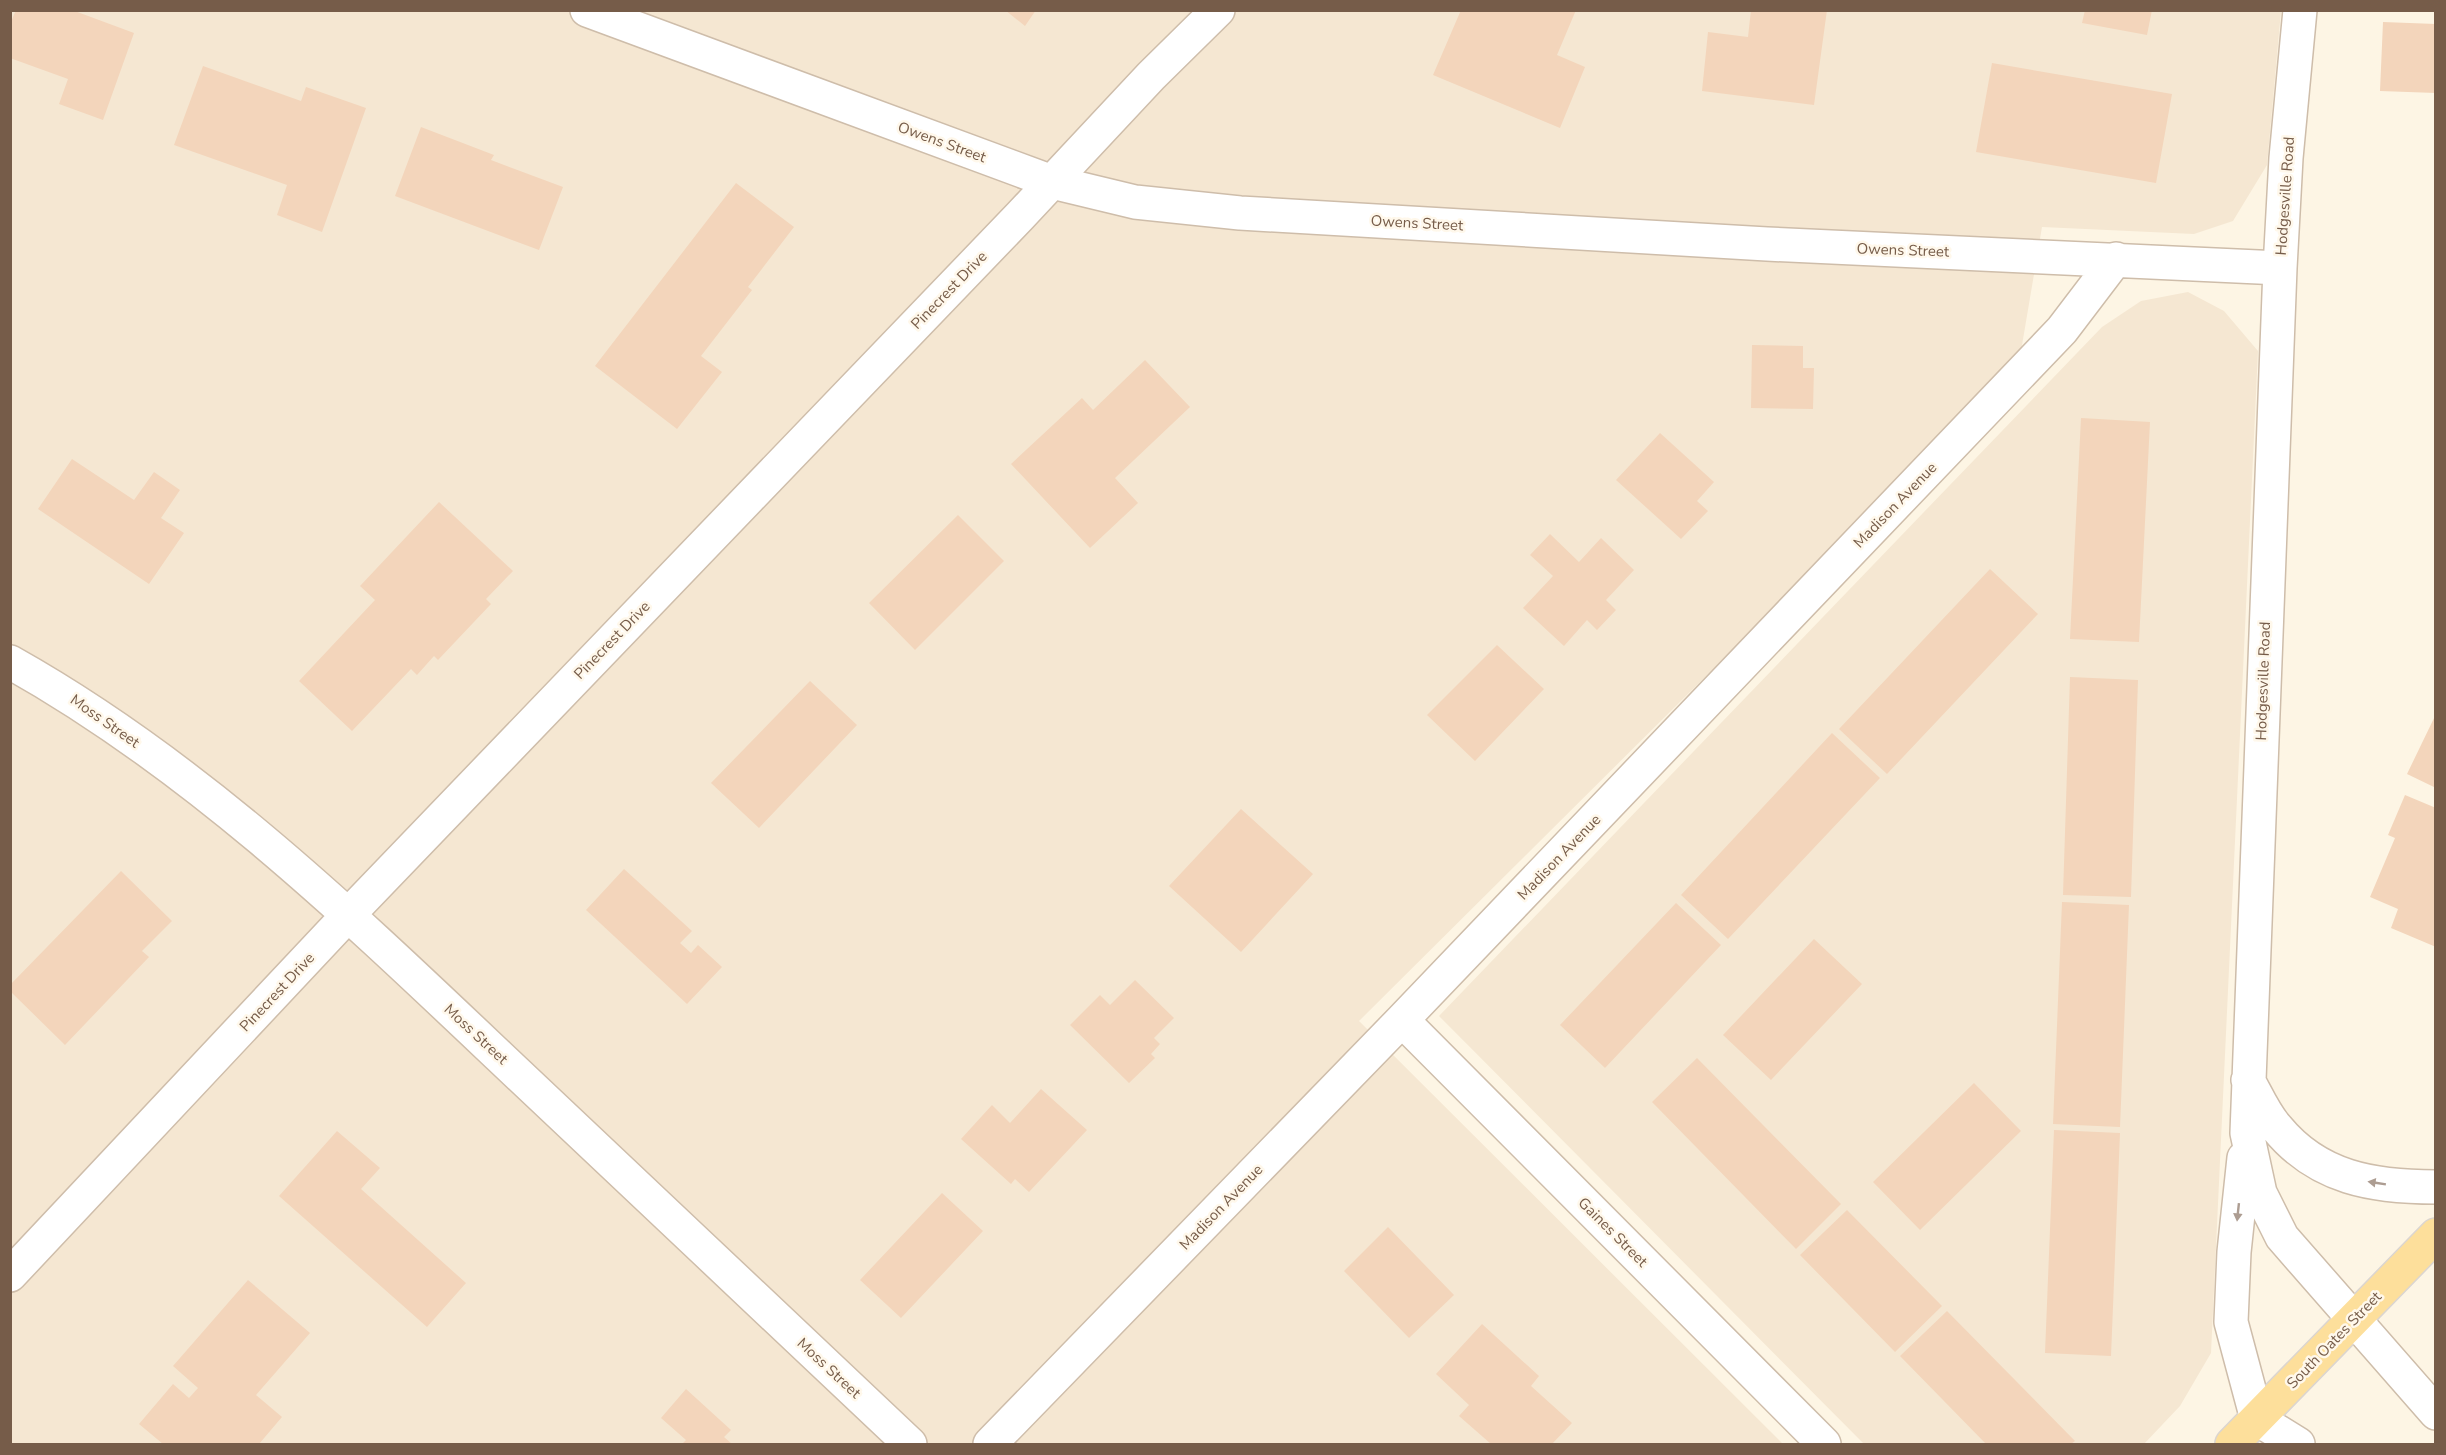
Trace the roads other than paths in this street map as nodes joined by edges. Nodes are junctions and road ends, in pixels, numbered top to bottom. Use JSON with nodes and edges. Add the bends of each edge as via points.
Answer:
{"nodes":[{"id":1,"x":587,"y":10,"type":"edge"},
{"id":2,"x":1218,"y":10,"type":"edge"},
{"id":3,"x":2300,"y":10,"type":"edge"},
{"id":4,"x":1052,"y":182,"type":"junction"},
{"id":5,"x":2116,"y":259,"type":"junction"},
{"id":6,"x":2280,"y":268,"type":"junction"},
{"id":7,"x":10,"y":662,"type":"edge"},
{"id":8,"x":349,"y":914,"type":"junction"},
{"id":9,"x":1402,"y":1020,"type":"junction"},
{"id":10,"x":2248,"y":1080,"type":"junction"},
{"id":11,"x":2247,"y":1133,"type":"junction"},
{"id":12,"x":2436,"y":1187,"type":"edge"},
{"id":13,"x":2436,"y":1235,"type":"edge"},
{"id":14,"x":10,"y":1275,"type":"edge"},
{"id":15,"x":2354,"y":1319,"type":"junction"},
{"id":16,"x":2436,"y":1413,"type":"edge"},
{"id":17,"x":2257,"y":1419,"type":"junction"},
{"id":18,"x":910,"y":1444,"type":"edge"},
{"id":19,"x":990,"y":1444,"type":"edge"},
{"id":20,"x":1824,"y":1444,"type":"edge"},
{"id":21,"x":2232,"y":1444,"type":"edge"},
{"id":22,"x":2298,"y":1444,"type":"edge"}],
"edges":[{"from":1,"to":4,"type":"street","name":"Owens Street"},
{"from":2,"to":4,"type":"street","name":"Pinecrest Drive"},
{"from":3,"to":6,"type":"street","name":"Hodgesville Road"},
{"from":4,"to":5,"type":"street","name":"Owens Street","via":[[1135,202],[1240,213],[1755,244]]},
{"from":4,"to":8,"type":"street","name":"Pinecrest Drive"},
{"from":5,"to":6,"type":"street","name":"Owens Street"},
{"from":5,"to":9,"type":"street","name":"Madison Avenue","via":[[2062,330]]},
{"from":6,"to":10,"type":"street","name":"Hodgesville Road"},
{"from":7,"to":8,"type":"street","name":"Moss Street","via":[[67,694],[171,766]]},
{"from":8,"to":14,"type":"street","name":"Pinecrest Drive"},
{"from":8,"to":18,"type":"street","name":"Moss Street"},
{"from":9,"to":19,"type":"street","name":"Madison Avenue"},
{"from":9,"to":20,"type":"street","name":"Gaines Street"},
{"from":10,"to":11,"type":"street","name":"Hodgesville Road"},
{"from":12,"to":10,"type":"street","one_way":true,"via":[[2403,1187],[2350,1179],[2308,1160],[2276,1127]]},
{"from":11,"to":15,"type":"street","name":"Hodgesville Road","via":[[2260,1193],[2282,1237]]},
{"from":11,"to":17,"type":"street","one_way":true,"via":[[2231,1322]]},
{"from":13,"to":15,"type":"main road","name":"South Oates Street"},
{"from":15,"to":16,"type":"street","name":"Hodgesville Road"},
{"from":15,"to":17,"type":"main road","name":"South Oates Street"},
{"from":17,"to":21,"type":"main road","name":"South Oates Street"},
{"from":17,"to":22,"type":"street"}]}
